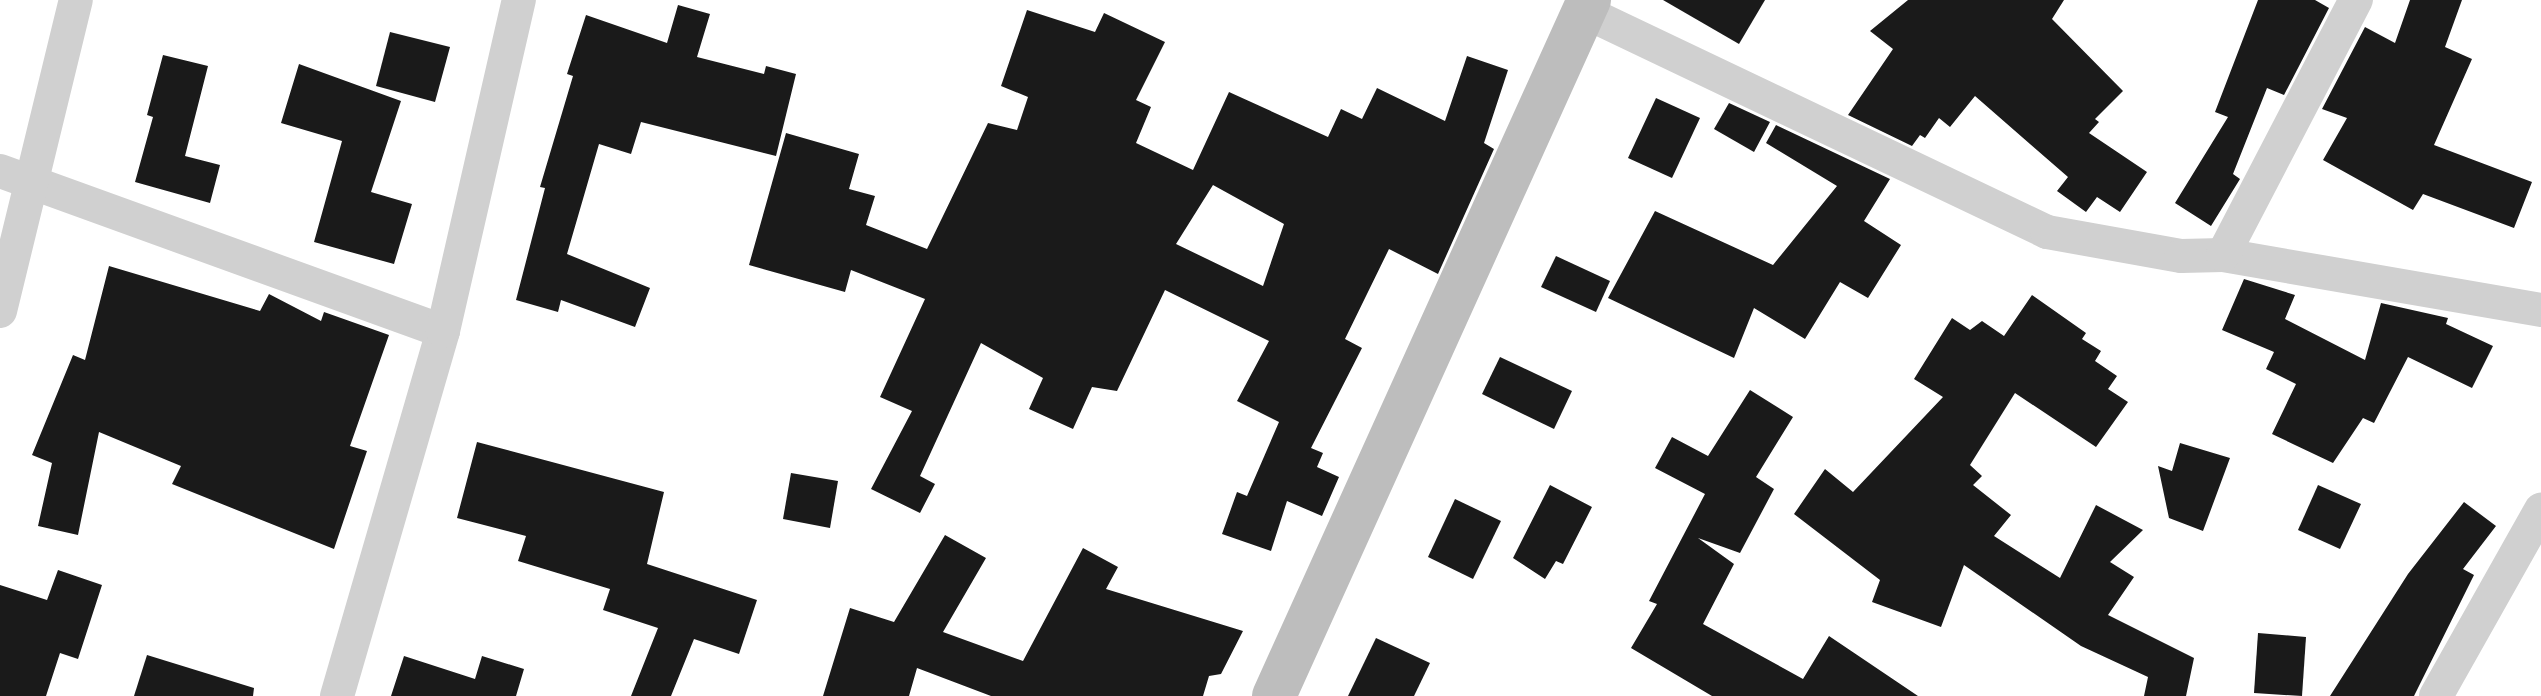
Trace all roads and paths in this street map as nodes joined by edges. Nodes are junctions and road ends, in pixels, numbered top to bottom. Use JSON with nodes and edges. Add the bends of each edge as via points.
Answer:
{"nodes":[{"id":1,"x":76,"y":0,"type":"edge"},
{"id":2,"x":519,"y":0,"type":"edge"},
{"id":3,"x":2356,"y":0,"type":"edge"},
{"id":4,"x":1587,"y":6,"type":"edge"},
{"id":5,"x":0,"y":171,"type":"edge"},
{"id":6,"x":32,"y":182,"type":"junction"},
{"id":7,"x":2223,"y":255,"type":"junction"},
{"id":8,"x":2541,"y":310,"type":"edge"},
{"id":9,"x":0,"y":311,"type":"edge"},
{"id":10,"x":443,"y":331,"type":"junction"},
{"id":11,"x":2541,"y":510,"type":"edge"},
{"id":12,"x":1285,"y":692,"type":"edge"},
{"id":13,"x":337,"y":696,"type":"edge"},
{"id":14,"x":2436,"y":696,"type":"edge"}],
"edges":[{"from":1,"to":6,"type":"street"},
{"from":2,"to":10,"type":"street"},
{"from":3,"to":7,"type":"street"},
{"from":4,"to":7,"type":"street","via":[[2047,232],[2181,256]]},
{"from":4,"to":12,"type":"street"},
{"from":5,"to":6,"type":"street"},
{"from":6,"to":9,"type":"street"},
{"from":6,"to":10,"type":"street"},
{"from":7,"to":8,"type":"street"},
{"from":10,"to":13,"type":"street"},
{"from":11,"to":14,"type":"street"}]}
